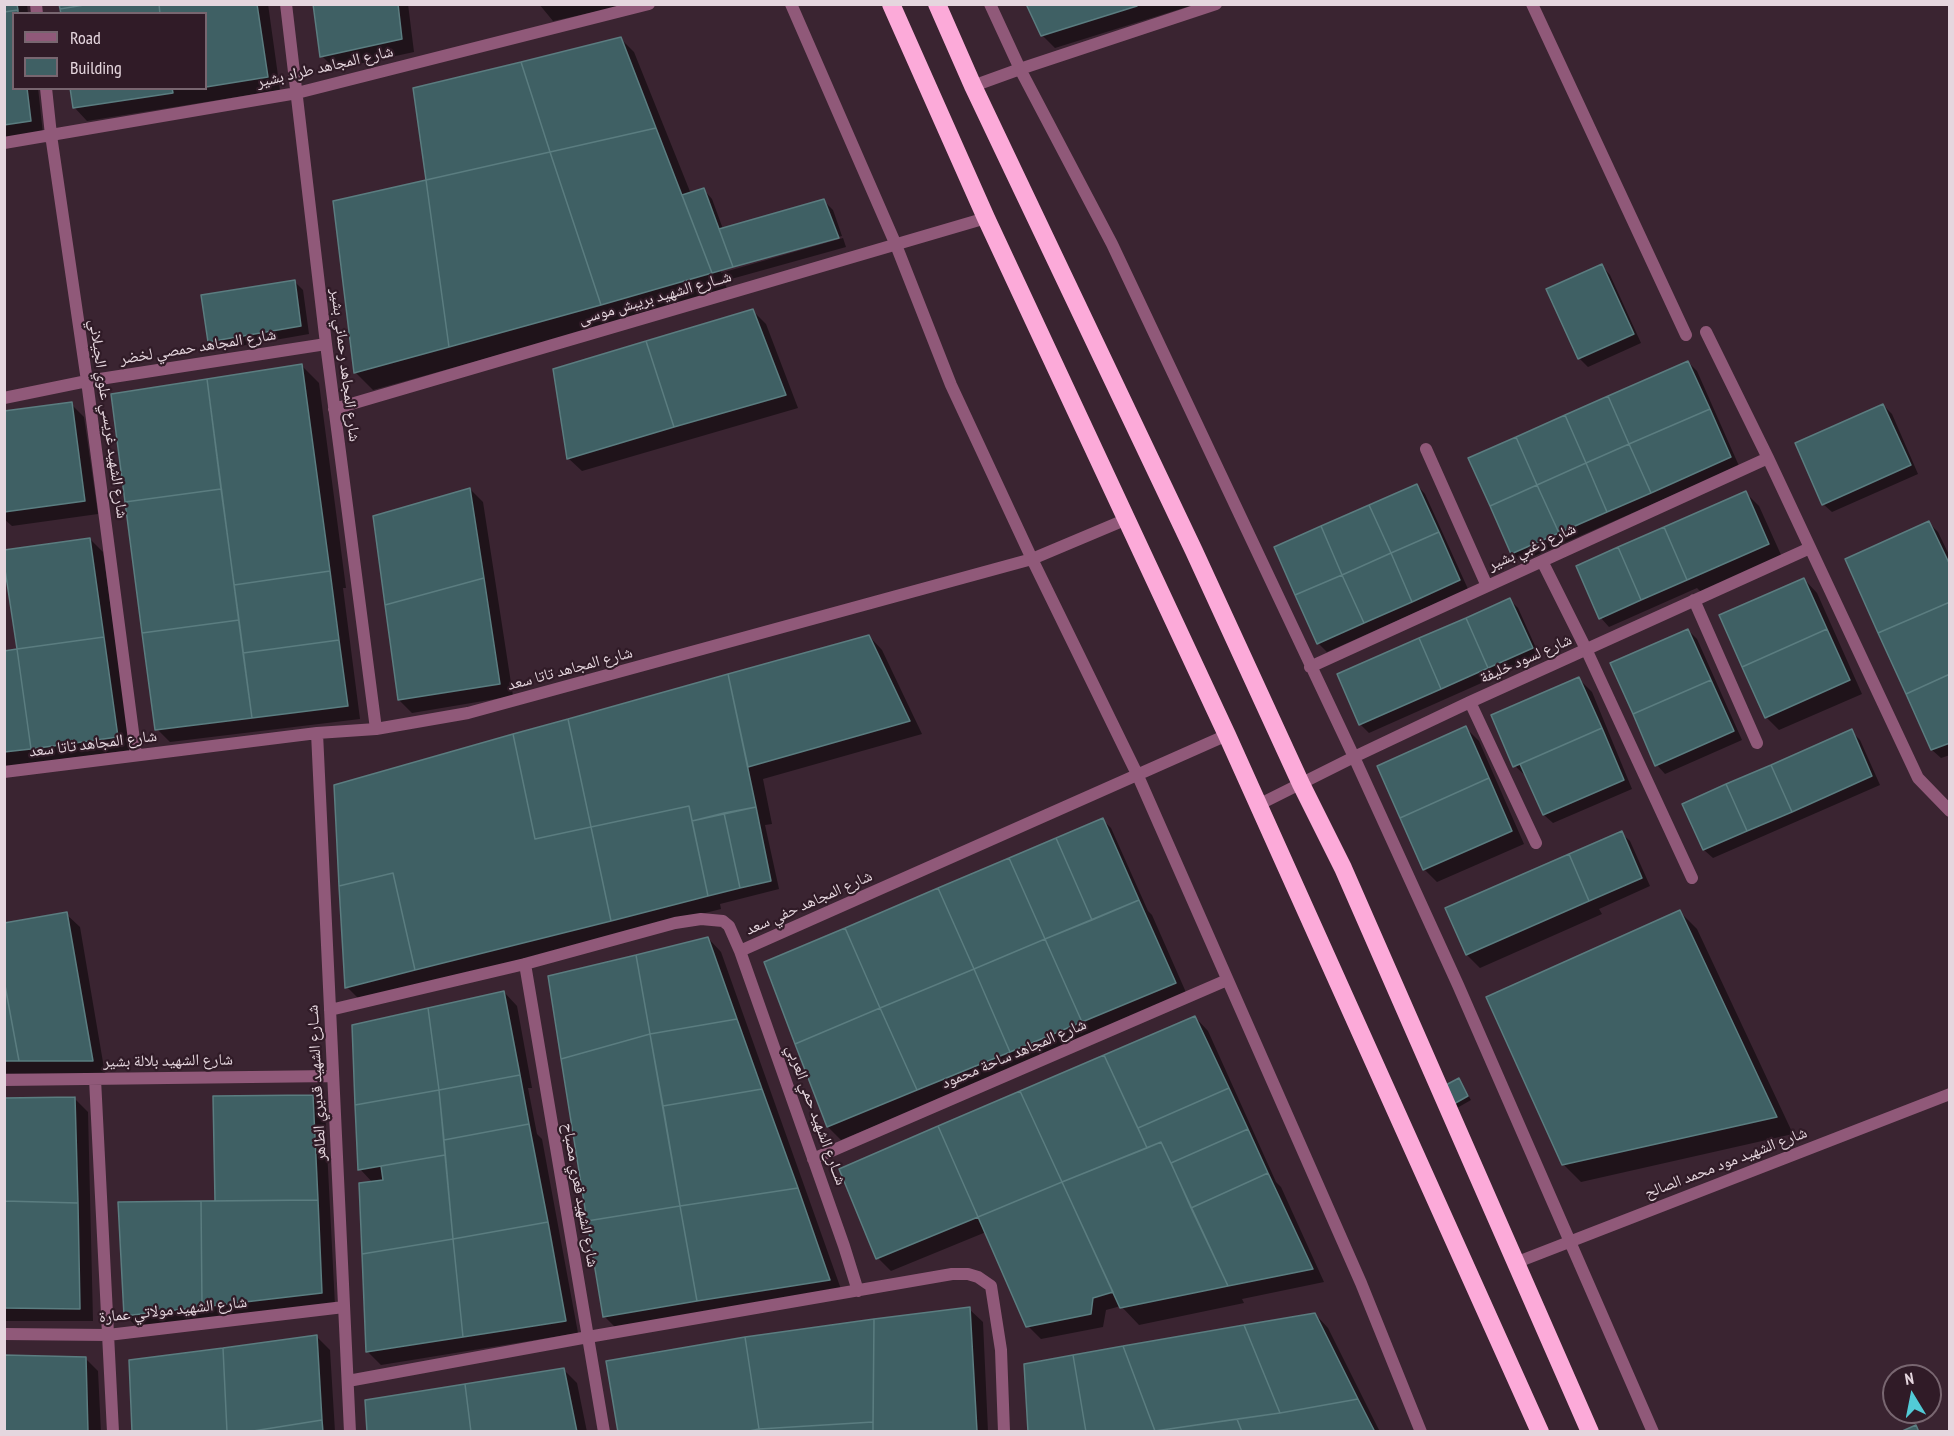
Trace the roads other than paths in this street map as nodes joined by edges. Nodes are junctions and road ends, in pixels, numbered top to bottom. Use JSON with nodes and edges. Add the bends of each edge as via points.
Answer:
{"nodes":[{"id":1,"x":286,"y":4,"type":"edge"},
{"id":2,"x":649,"y":4,"type":"edge"},
{"id":3,"x":791,"y":4,"type":"edge"},
{"id":4,"x":891,"y":4,"type":"edge"},
{"id":5,"x":938,"y":4,"type":"edge"},
{"id":6,"x":990,"y":4,"type":"edge"},
{"id":7,"x":1216,"y":4,"type":"edge"},
{"id":8,"x":1532,"y":4,"type":"edge"},
{"id":9,"x":1020,"y":69,"type":"junction"},
{"id":10,"x":973,"y":86,"type":"junction"},
{"id":11,"x":46,"y":90,"type":"edge"},
{"id":12,"x":297,"y":93,"type":"junction"},
{"id":13,"x":51,"y":135,"type":"junction"},
{"id":14,"x":4,"y":143,"type":"edge"},
{"id":15,"x":986,"y":218,"type":"junction"},
{"id":16,"x":896,"y":245,"type":"junction"},
{"id":17,"x":1706,"y":332,"type":"dead end"},
{"id":18,"x":1686,"y":334,"type":"dead end"},
{"id":19,"x":326,"y":344,"type":"junction"},
{"id":20,"x":87,"y":381,"type":"junction"},
{"id":21,"x":4,"y":398,"type":"edge"},
{"id":22,"x":334,"y":410,"type":"junction"},
{"id":23,"x":1426,"y":449,"type":"dead end"},
{"id":24,"x":1768,"y":458,"type":"junction"},
{"id":25,"x":1127,"y":519,"type":"junction"},
{"id":26,"x":1810,"y":549,"type":"junction"},
{"id":27,"x":1032,"y":559,"type":"junction"},
{"id":28,"x":1542,"y":561,"type":"junction"},
{"id":29,"x":1487,"y":586,"type":"junction"},
{"id":30,"x":1694,"y":600,"type":"junction"},
{"id":31,"x":1586,"y":650,"type":"junction"},
{"id":32,"x":1310,"y":667,"type":"junction"},
{"id":33,"x":1470,"y":702,"type":"junction"},
{"id":34,"x":376,"y":729,"type":"junction"},
{"id":35,"x":317,"y":733,"type":"junction"},
{"id":36,"x":1227,"y":735,"type":"junction"},
{"id":37,"x":1757,"y":743,"type":"dead end"},
{"id":38,"x":136,"y":755,"type":"junction"},
{"id":39,"x":1354,"y":757,"type":"junction"},
{"id":40,"x":4,"y":772,"type":"edge"},
{"id":41,"x":1138,"y":776,"type":"junction"},
{"id":42,"x":1301,"y":784,"type":"junction"},
{"id":43,"x":1258,"y":805,"type":"junction"},
{"id":44,"x":1950,"y":812,"type":"edge"},
{"id":45,"x":1536,"y":843,"type":"dead end"},
{"id":46,"x":1692,"y":878,"type":"dead end"},
{"id":47,"x":740,"y":951,"type":"junction"},
{"id":48,"x":525,"y":963,"type":"junction"},
{"id":49,"x":1227,"y":980,"type":"junction"},
{"id":50,"x":330,"y":1010,"type":"junction"},
{"id":51,"x":333,"y":1076,"type":"junction"},
{"id":52,"x":95,"y":1079,"type":"junction"},
{"id":53,"x":4,"y":1080,"type":"edge"},
{"id":54,"x":1950,"y":1094,"type":"edge"},
{"id":55,"x":813,"y":1159,"type":"junction"},
{"id":56,"x":1570,"y":1242,"type":"junction"},
{"id":57,"x":1515,"y":1263,"type":"junction"},
{"id":58,"x":858,"y":1291,"type":"junction"},
{"id":59,"x":344,"y":1307,"type":"junction"},
{"id":60,"x":4,"y":1334,"type":"edge"},
{"id":61,"x":108,"y":1335,"type":"junction"},
{"id":62,"x":588,"y":1336,"type":"junction"},
{"id":63,"x":348,"y":1380,"type":"junction"},
{"id":64,"x":113,"y":1431,"type":"edge"},
{"id":65,"x":350,"y":1431,"type":"edge"},
{"id":66,"x":604,"y":1431,"type":"edge"},
{"id":67,"x":1004,"y":1431,"type":"edge"},
{"id":68,"x":1421,"y":1431,"type":"edge"},
{"id":69,"x":1540,"y":1431,"type":"edge"},
{"id":70,"x":1590,"y":1431,"type":"edge"},
{"id":71,"x":1653,"y":1431,"type":"edge"}],
"edges":[{"from":1,"to":12,"type":"street","name":"شارع المجاهد رحماني بشير"},
{"from":2,"to":12,"type":"street","name":"شارع المجاهد طراد بشير"},
{"from":3,"to":16,"type":"street"},
{"from":4,"to":15,"type":"highway"},
{"from":5,"to":10,"type":"highway"},
{"from":6,"to":9,"type":"street"},
{"from":7,"to":9,"type":"street"},
{"from":8,"to":18,"type":"street"},
{"from":9,"to":10,"type":"street"},
{"from":9,"to":32,"type":"street","via":[[1112,244]]},
{"from":10,"to":42,"type":"highway"},
{"from":11,"to":13,"type":"street","name":"شارع الشهيد غريسي علوي الجيلاني"},
{"from":12,"to":13,"type":"street","name":"شارع المجاهد طراد بشير"},
{"from":12,"to":19,"type":"street","name":"شارع المجاهد رحماني بشير"},
{"from":13,"to":14,"type":"street","name":"شارع المجاهد طراد بشير"},
{"from":13,"to":20,"type":"street","name":"شارع الشهيد غريسي علوي الجيلاني"},
{"from":15,"to":16,"type":"street","name":"شــارع الشهيد بريبش موسى"},
{"from":15,"to":25,"type":"highway"},
{"from":16,"to":22,"type":"street","name":"شــارع الشهيد بريبش موسى"},
{"from":16,"to":27,"type":"street","via":[[951,385]]},
{"from":17,"to":24,"type":"street"},
{"from":19,"to":20,"type":"street","name":"شارع المجاهد حمصي لخضر"},
{"from":19,"to":22,"type":"street","name":"شارع المجاهد رحماني بشير"},
{"from":20,"to":21,"type":"street","name":"شارع المجاهد حمصي لخضر"},
{"from":20,"to":38,"type":"street","name":"شارع الشهيد غريسي علوي الجيلاني"},
{"from":22,"to":34,"type":"street","name":"شارع المجاهد رحماني بشير"},
{"from":23,"to":29,"type":"street"},
{"from":24,"to":26,"type":"street"},
{"from":24,"to":28,"type":"street","name":"شارع زغبي بشير"},
{"from":25,"to":27,"type":"street","name":"شارع المجاهد تاتا سعد"},
{"from":25,"to":36,"type":"highway"},
{"from":26,"to":30,"type":"street","name":"شارع لسود خليفة"},
{"from":26,"to":44,"type":"street","via":[[1918,778]]},
{"from":27,"to":34,"type":"street","name":"شارع المجاهد تاتا سعد","via":[[468,713]]},
{"from":27,"to":41,"type":"street"},
{"from":28,"to":29,"type":"street","name":"شارع زغبي بشير"},
{"from":28,"to":31,"type":"street"},
{"from":29,"to":32,"type":"street","name":"شارع زغبي بشير"},
{"from":30,"to":31,"type":"street","name":"شارع لسود خليفة"},
{"from":30,"to":37,"type":"street"},
{"from":31,"to":33,"type":"street","name":"شارع لسود خليفة"},
{"from":31,"to":46,"type":"street"},
{"from":32,"to":39,"type":"street"},
{"from":33,"to":39,"type":"street","name":"شارع لسود خليفة"},
{"from":33,"to":45,"type":"street"},
{"from":34,"to":35,"type":"street","name":"شارع المجاهد تاتا سعد"},
{"from":35,"to":38,"type":"street","name":"شارع المجاهد تاتا سعد"},
{"from":35,"to":50,"type":"street","name":"شــارع الشهيد قديري الطاهر"},
{"from":36,"to":41,"type":"street","name":"شارع المجاهد حفي سعد"},
{"from":36,"to":43,"type":"highway"},
{"from":38,"to":40,"type":"street","name":"شارع المجاهد تاتا سعد"},
{"from":39,"to":42,"type":"street","name":"شارع لسود خليفة"},
{"from":39,"to":56,"type":"street"},
{"from":41,"to":47,"type":"street","name":"شارع المجاهد حفي سعد"},
{"from":41,"to":49,"type":"street"},
{"from":42,"to":43,"type":"street","name":"شارع لسود خليفة"},
{"from":42,"to":57,"type":"highway","via":[[1343,868]]},
{"from":43,"to":69,"type":"highway"},
{"from":47,"to":48,"type":"street","name":"شارع المجاهد حفي سعد","via":[[723,921],[701,919]]},
{"from":47,"to":55,"type":"street","name":"شــارع الشهيد حمي العربي"},
{"from":48,"to":50,"type":"street","name":"شارع المجاهد حفي سعد"},
{"from":48,"to":62,"type":"street","name":"شارع الشهيد قعري مصباح"},
{"from":49,"to":55,"type":"street","name":"شارع المجاهد ساحة محمود"},
{"from":49,"to":68,"type":"street","via":[[1361,1283]]},
{"from":50,"to":51,"type":"street","name":"شــارع الشهيد قديري الطاهر"},
{"from":51,"to":52,"type":"street","name":"شارع الشهيد بلالة بشير"},
{"from":51,"to":59,"type":"street","name":"شــارع الشهيد قديري الطاهر"},
{"from":52,"to":53,"type":"street","name":"شارع الشهيد بلالة بشير"},
{"from":52,"to":61,"type":"street"},
{"from":54,"to":56,"type":"street","name":"شارع الشهيد مود محمد الصالح"},
{"from":55,"to":58,"type":"street","name":"شــارع الشهيد حمي العربي"},
{"from":56,"to":57,"type":"street","name":"شارع الشهيد مود محمد الصالح"},
{"from":56,"to":71,"type":"street"},
{"from":57,"to":70,"type":"highway"},
{"from":58,"to":62,"type":"street"},
{"from":58,"to":67,"type":"street","via":[[952,1274],[978,1277],[991,1286],[1001,1350]]},
{"from":59,"to":61,"type":"street","name":"شارع الشهيد مولاتي عمارة"},
{"from":59,"to":63,"type":"street","name":"شــارع الشهيد قديري الطاهر"},
{"from":60,"to":61,"type":"street","name":"شارع الشهيد مولاتي عمارة"},
{"from":61,"to":64,"type":"street"},
{"from":62,"to":63,"type":"street"},
{"from":62,"to":66,"type":"street","name":"شارع الشهيد قعري مصباح"},
{"from":63,"to":65,"type":"street","name":"شــارع الشهيد قديري الطاهر"}]}
